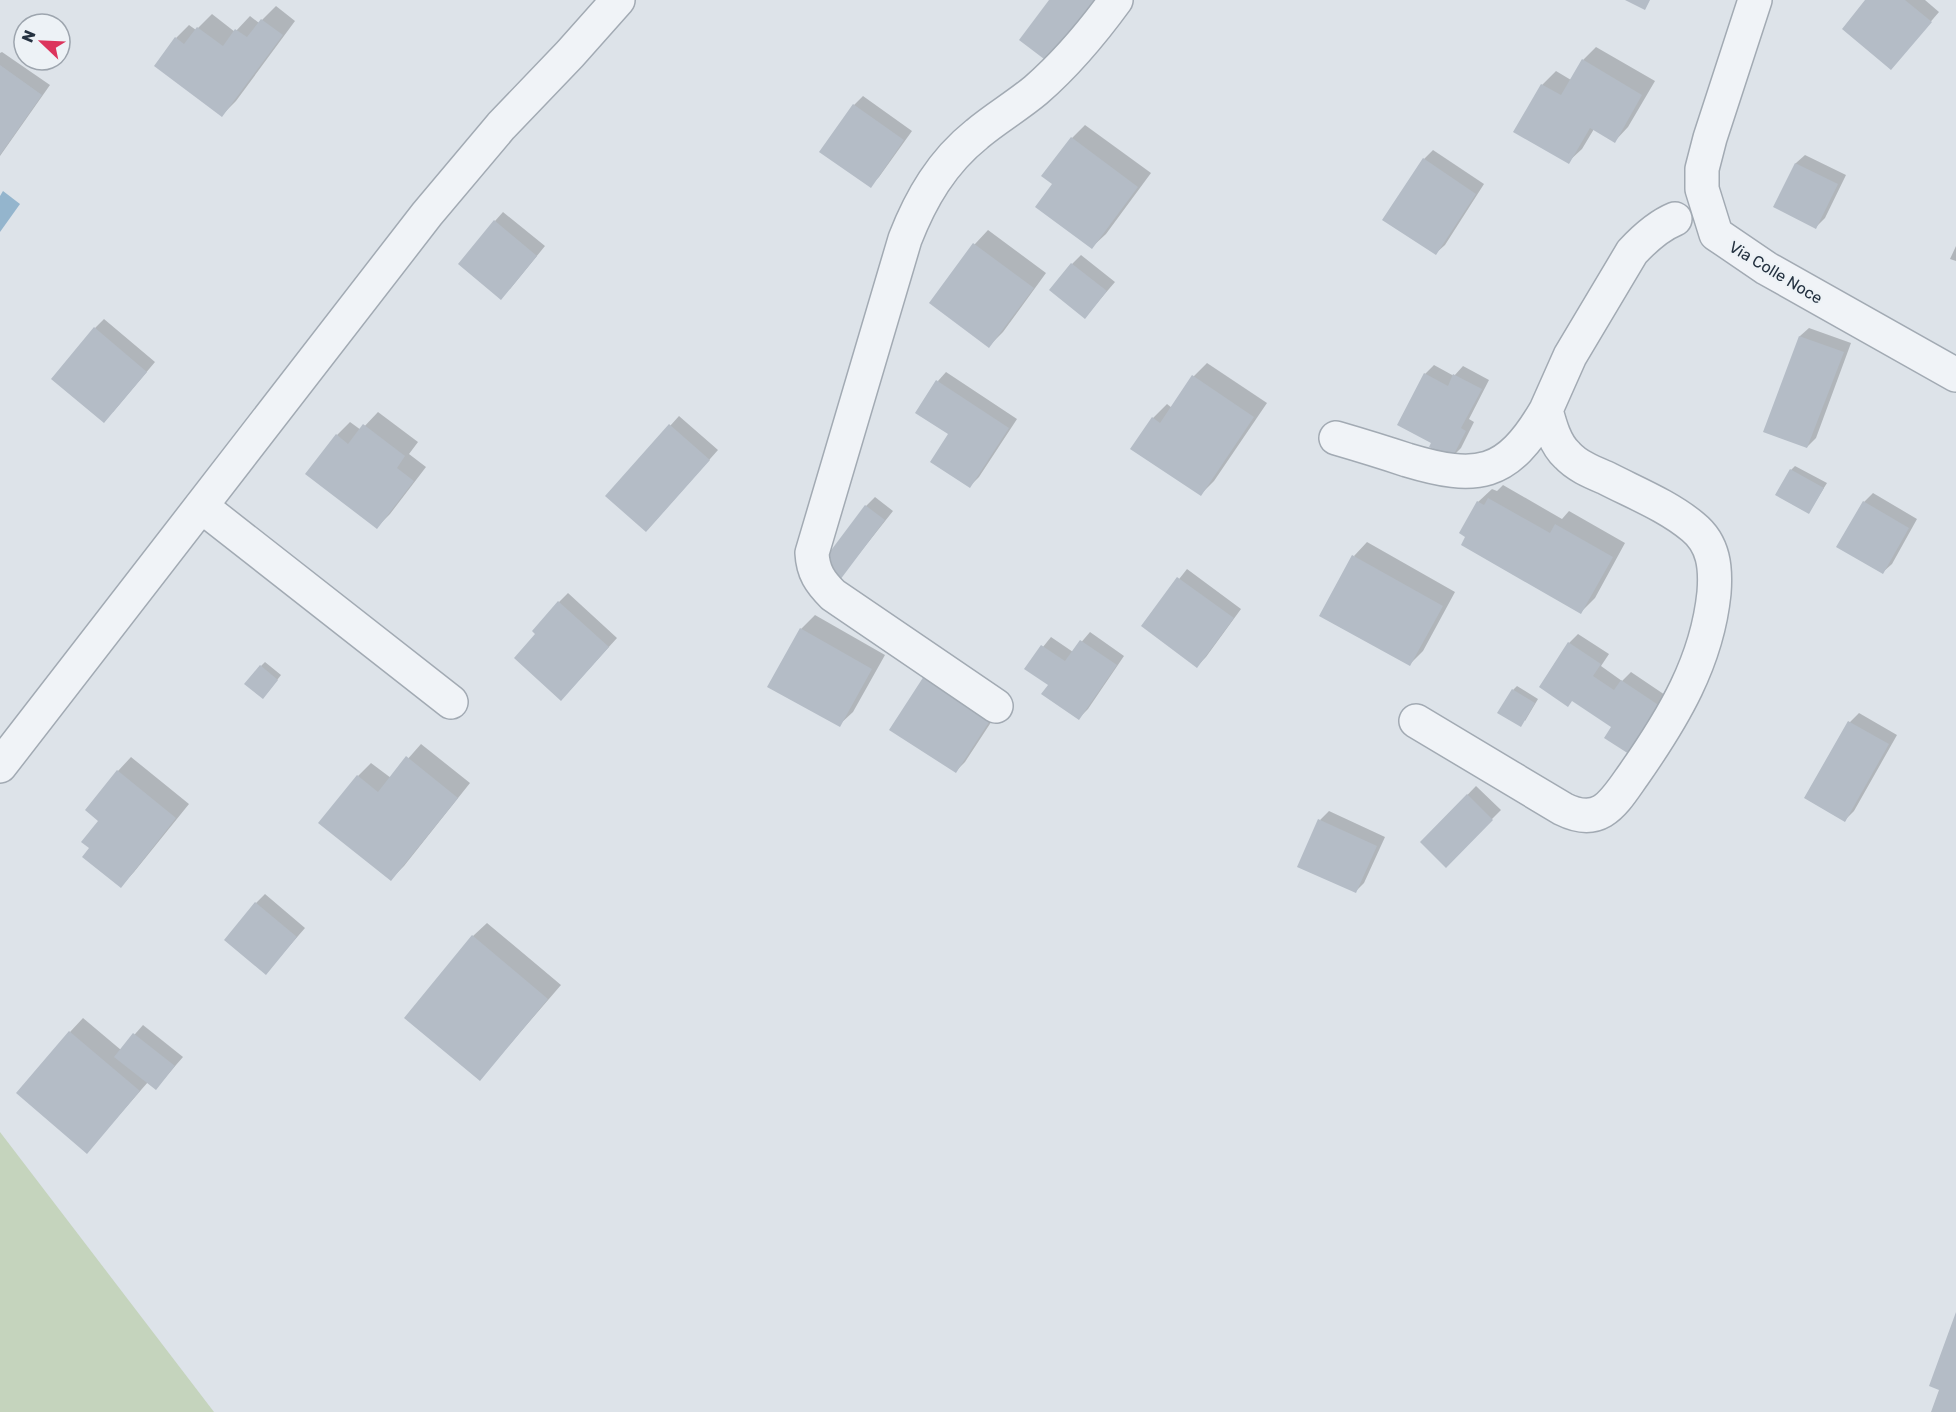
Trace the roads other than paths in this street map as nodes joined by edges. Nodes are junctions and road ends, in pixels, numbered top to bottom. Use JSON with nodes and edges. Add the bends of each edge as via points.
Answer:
{"nodes":[{"id":1,"x":618,"y":0,"type":"edge"},
{"id":2,"x":1116,"y":0,"type":"edge"},
{"id":3,"x":1755,"y":0,"type":"edge"},
{"id":4,"x":1702,"y":189,"type":"junction"},
{"id":5,"x":1675,"y":219,"type":"junction"},
{"id":6,"x":1716,"y":234,"type":"junction"},
{"id":7,"x":1956,"y":375,"type":"edge"},
{"id":8,"x":1546,"y":410,"type":"junction"},
{"id":9,"x":1336,"y":438,"type":"dead end"},
{"id":10,"x":201,"y":506,"type":"junction"},
{"id":11,"x":451,"y":702,"type":"dead end"},
{"id":12,"x":996,"y":706,"type":"dead end"},
{"id":13,"x":1416,"y":721,"type":"dead end"},
{"id":14,"x":0,"y":766,"type":"edge"}],
"edges":[{"from":1,"to":10,"type":"street","via":[[456,178]]},
{"from":2,"to":12,"type":"street","via":[[1089,37],[1036,90],[960,148],[924,195],[905,239],[812,553],[816,574],[833,595]]},
{"from":3,"to":4,"type":"street","name":"Via Colle Noce","via":[[1707,148]]},
{"from":4,"to":5,"type":"street"},
{"from":4,"to":6,"type":"street","name":"Via Colle Noce"},
{"from":5,"to":6,"type":"street"},
{"from":5,"to":8,"type":"street","via":[[1645,237],[1632,252],[1570,356]]},
{"from":6,"to":7,"type":"street","name":"Via Colle Noce","via":[[1766,268]]},
{"from":8,"to":9,"type":"street","via":[[1503,460],[1467,473],[1438,469]]},
{"from":8,"to":13,"type":"street","via":[[1561,447],[1573,460],[1680,517],[1707,542],[1713,555],[1714,584],[1710,622],[1695,670],[1667,725],[1616,798],[1602,812],[1588,816],[1563,809]]},
{"from":10,"to":11,"type":"street"},
{"from":10,"to":14,"type":"street"}]}
